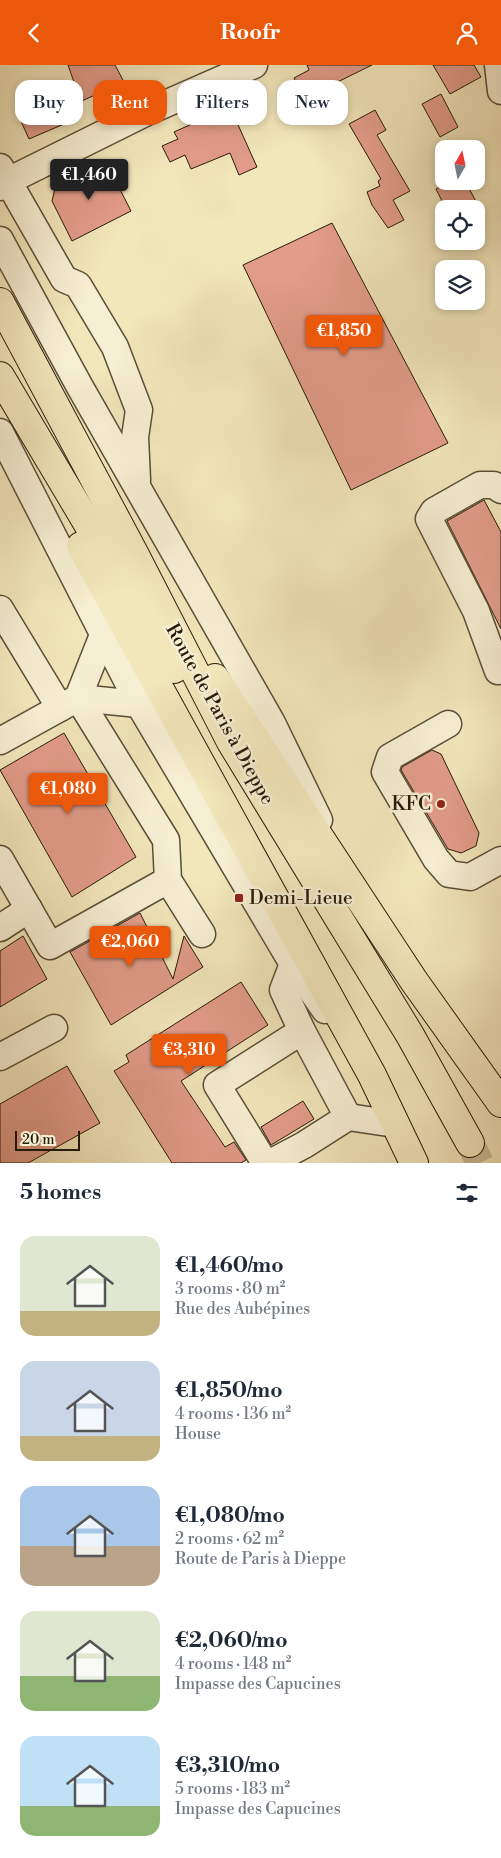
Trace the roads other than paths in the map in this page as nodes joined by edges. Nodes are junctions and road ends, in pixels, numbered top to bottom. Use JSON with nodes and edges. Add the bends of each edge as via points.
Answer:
{"nodes":[{"id":1,"x":254,"y":65,"type":"edge"},
{"id":2,"x":498,"y":65,"type":"edge"},
{"id":3,"x":501,"y":91,"type":"edge"},
{"id":4,"x":3,"y":178,"type":"edge"},
{"id":5,"x":0,"y":240,"type":"edge"},
{"id":6,"x":0,"y":303,"type":"edge"},
{"id":7,"x":0,"y":376,"type":"edge"},
{"id":8,"x":0,"y":402,"type":"edge"},
{"id":9,"x":0,"y":431,"type":"edge"},
{"id":10,"x":137,"y":486,"type":"junction"},
{"id":11,"x":501,"y":490,"type":"edge"},
{"id":12,"x":135,"y":555,"type":"junction"},
{"id":13,"x":138,"y":608,"type":"junction"},
{"id":14,"x":0,"y":609,"type":"edge"},
{"id":15,"x":103,"y":635,"type":"junction"},
{"id":16,"x":146,"y":665,"type":"junction"},
{"id":17,"x":498,"y":671,"type":"dead end"},
{"id":18,"x":69,"y":703,"type":"junction"},
{"id":19,"x":139,"y":704,"type":"junction"},
{"id":20,"x":448,"y":724,"type":"dead end"},
{"id":21,"x":0,"y":741,"type":"edge"},
{"id":22,"x":0,"y":859,"type":"edge"},
{"id":23,"x":501,"y":860,"type":"edge"},
{"id":24,"x":168,"y":880,"type":"junction"},
{"id":25,"x":348,"y":881,"type":"junction"},
{"id":26,"x":29,"y":909,"type":"junction"},
{"id":27,"x":0,"y":929,"type":"edge"},
{"id":28,"x":202,"y":934,"type":"dead end"},
{"id":29,"x":293,"y":964,"type":"junction"},
{"id":30,"x":54,"y":1028,"type":"dead end"},
{"id":31,"x":302,"y":1031,"type":"junction"},
{"id":32,"x":0,"y":1057,"type":"edge"},
{"id":33,"x":372,"y":1075,"type":"junction"},
{"id":34,"x":501,"y":1103,"type":"edge"},
{"id":35,"x":348,"y":1117,"type":"junction"},
{"id":36,"x":395,"y":1124,"type":"junction"},
{"id":37,"x":265,"y":1163,"type":"edge"},
{"id":38,"x":270,"y":1163,"type":"edge"},
{"id":39,"x":414,"y":1163,"type":"edge"}],
"edges":[{"from":1,"to":4,"type":"street"},
{"from":2,"to":3,"type":"street"},
{"from":4,"to":10,"type":"street","via":[[64,279],[78,285],[115,347],[139,410],[135,437]]},
{"from":5,"to":10,"type":"street"},
{"from":6,"to":12,"type":"main road","name":"Route de Paris à Dieppe"},
{"from":7,"to":13,"type":"main road","name":"Route de Paris à Dieppe"},
{"from":8,"to":16,"type":"main road"},
{"from":9,"to":15,"type":"street"},
{"from":10,"to":25,"type":"street","via":[[272,723]]},
{"from":11,"to":17,"type":"street","via":[[494,485],[480,485],[434,511],[429,519],[476,611]]},
{"from":12,"to":13,"type":"main road","name":"Route de Paris à Dieppe","via":[[231,742],[410,1035],[465,1146]]},
{"from":12,"to":25,"type":"main road"},
{"from":13,"to":16,"type":"street"},
{"from":14,"to":18,"type":"street"},
{"from":15,"to":18,"type":"street"},
{"from":15,"to":19,"type":"street"},
{"from":16,"to":33,"type":"main road"},
{"from":18,"to":19,"type":"street"},
{"from":18,"to":21,"type":"street"},
{"from":18,"to":24,"type":"street","via":[[166,840]]},
{"from":19,"to":29,"type":"street"},
{"from":20,"to":23,"type":"street","via":[[390,757],[385,772],[436,859],[449,874],[470,877]]},
{"from":22,"to":26,"type":"street"},
{"from":24,"to":26,"type":"street","via":[[50,946]]},
{"from":24,"to":28,"type":"street"},
{"from":25,"to":34,"type":"main road"},
{"from":26,"to":27,"type":"street"},
{"from":29,"to":31,"type":"street","via":[[283,990]]},
{"from":29,"to":33,"type":"street"},
{"from":30,"to":32,"type":"street"},
{"from":31,"to":35,"type":"street"},
{"from":31,"to":37,"type":"street","via":[[217,1085]]},
{"from":33,"to":36,"type":"main road"},
{"from":35,"to":36,"type":"street"},
{"from":35,"to":38,"type":"street"},
{"from":36,"to":39,"type":"main road"}]}
